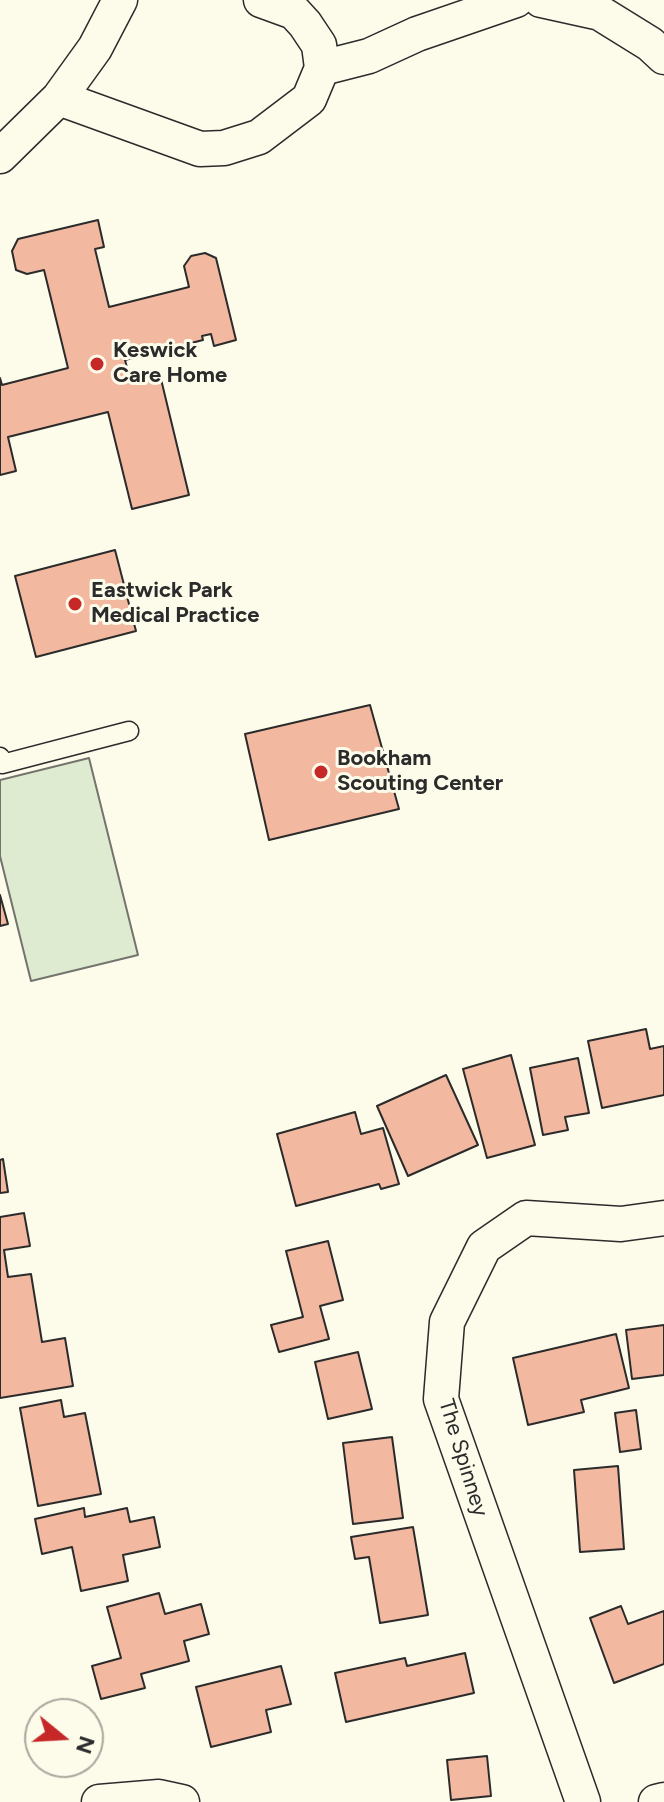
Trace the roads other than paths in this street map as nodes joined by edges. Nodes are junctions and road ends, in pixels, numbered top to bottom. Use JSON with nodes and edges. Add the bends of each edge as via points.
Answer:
{"nodes":[{"id":1,"x":120,"y":0,"type":"edge"},
{"id":2,"x":261,"y":0,"type":"edge"},
{"id":3,"x":516,"y":0,"type":"edge"},
{"id":4,"x":541,"y":0,"type":"edge"},
{"id":5,"x":664,"y":57,"type":"edge"},
{"id":6,"x":322,"y":68,"type":"junction"},
{"id":7,"x":59,"y":98,"type":"junction"},
{"id":8,"x":0,"y":156,"type":"edge"},
{"id":9,"x":129,"y":731,"type":"dead end"},
{"id":10,"x":0,"y":757,"type":"edge"},
{"id":11,"x":664,"y":1218,"type":"edge"},
{"id":12,"x":664,"y":1800,"type":"edge"},
{"id":13,"x":99,"y":1802,"type":"edge"},
{"id":14,"x":182,"y":1802,"type":"edge"},
{"id":15,"x":583,"y":1802,"type":"edge"},
{"id":16,"x":656,"y":1802,"type":"edge"}],
"edges":[{"from":1,"to":7,"type":"street","via":[[95,48]]},
{"from":2,"to":6,"type":"street","via":[[294,12],[305,24],[319,45]]},
{"from":3,"to":6,"type":"street","via":[[369,56]]},
{"from":4,"to":5,"type":"street","via":[[600,13]]},
{"from":6,"to":7,"type":"street","via":[[309,99],[259,137],[224,148],[174,142]]},
{"from":7,"to":8,"type":"street"},
{"from":9,"to":10,"type":"lane","via":[[2,764]]},
{"from":11,"to":15,"type":"street","name":"The Spinney","via":[[621,1224],[526,1218],[484,1247],[447,1322],[441,1399]]},
{"from":12,"to":16,"type":"street"},
{"from":13,"to":14,"type":"street","via":[[159,1797]]}]}
